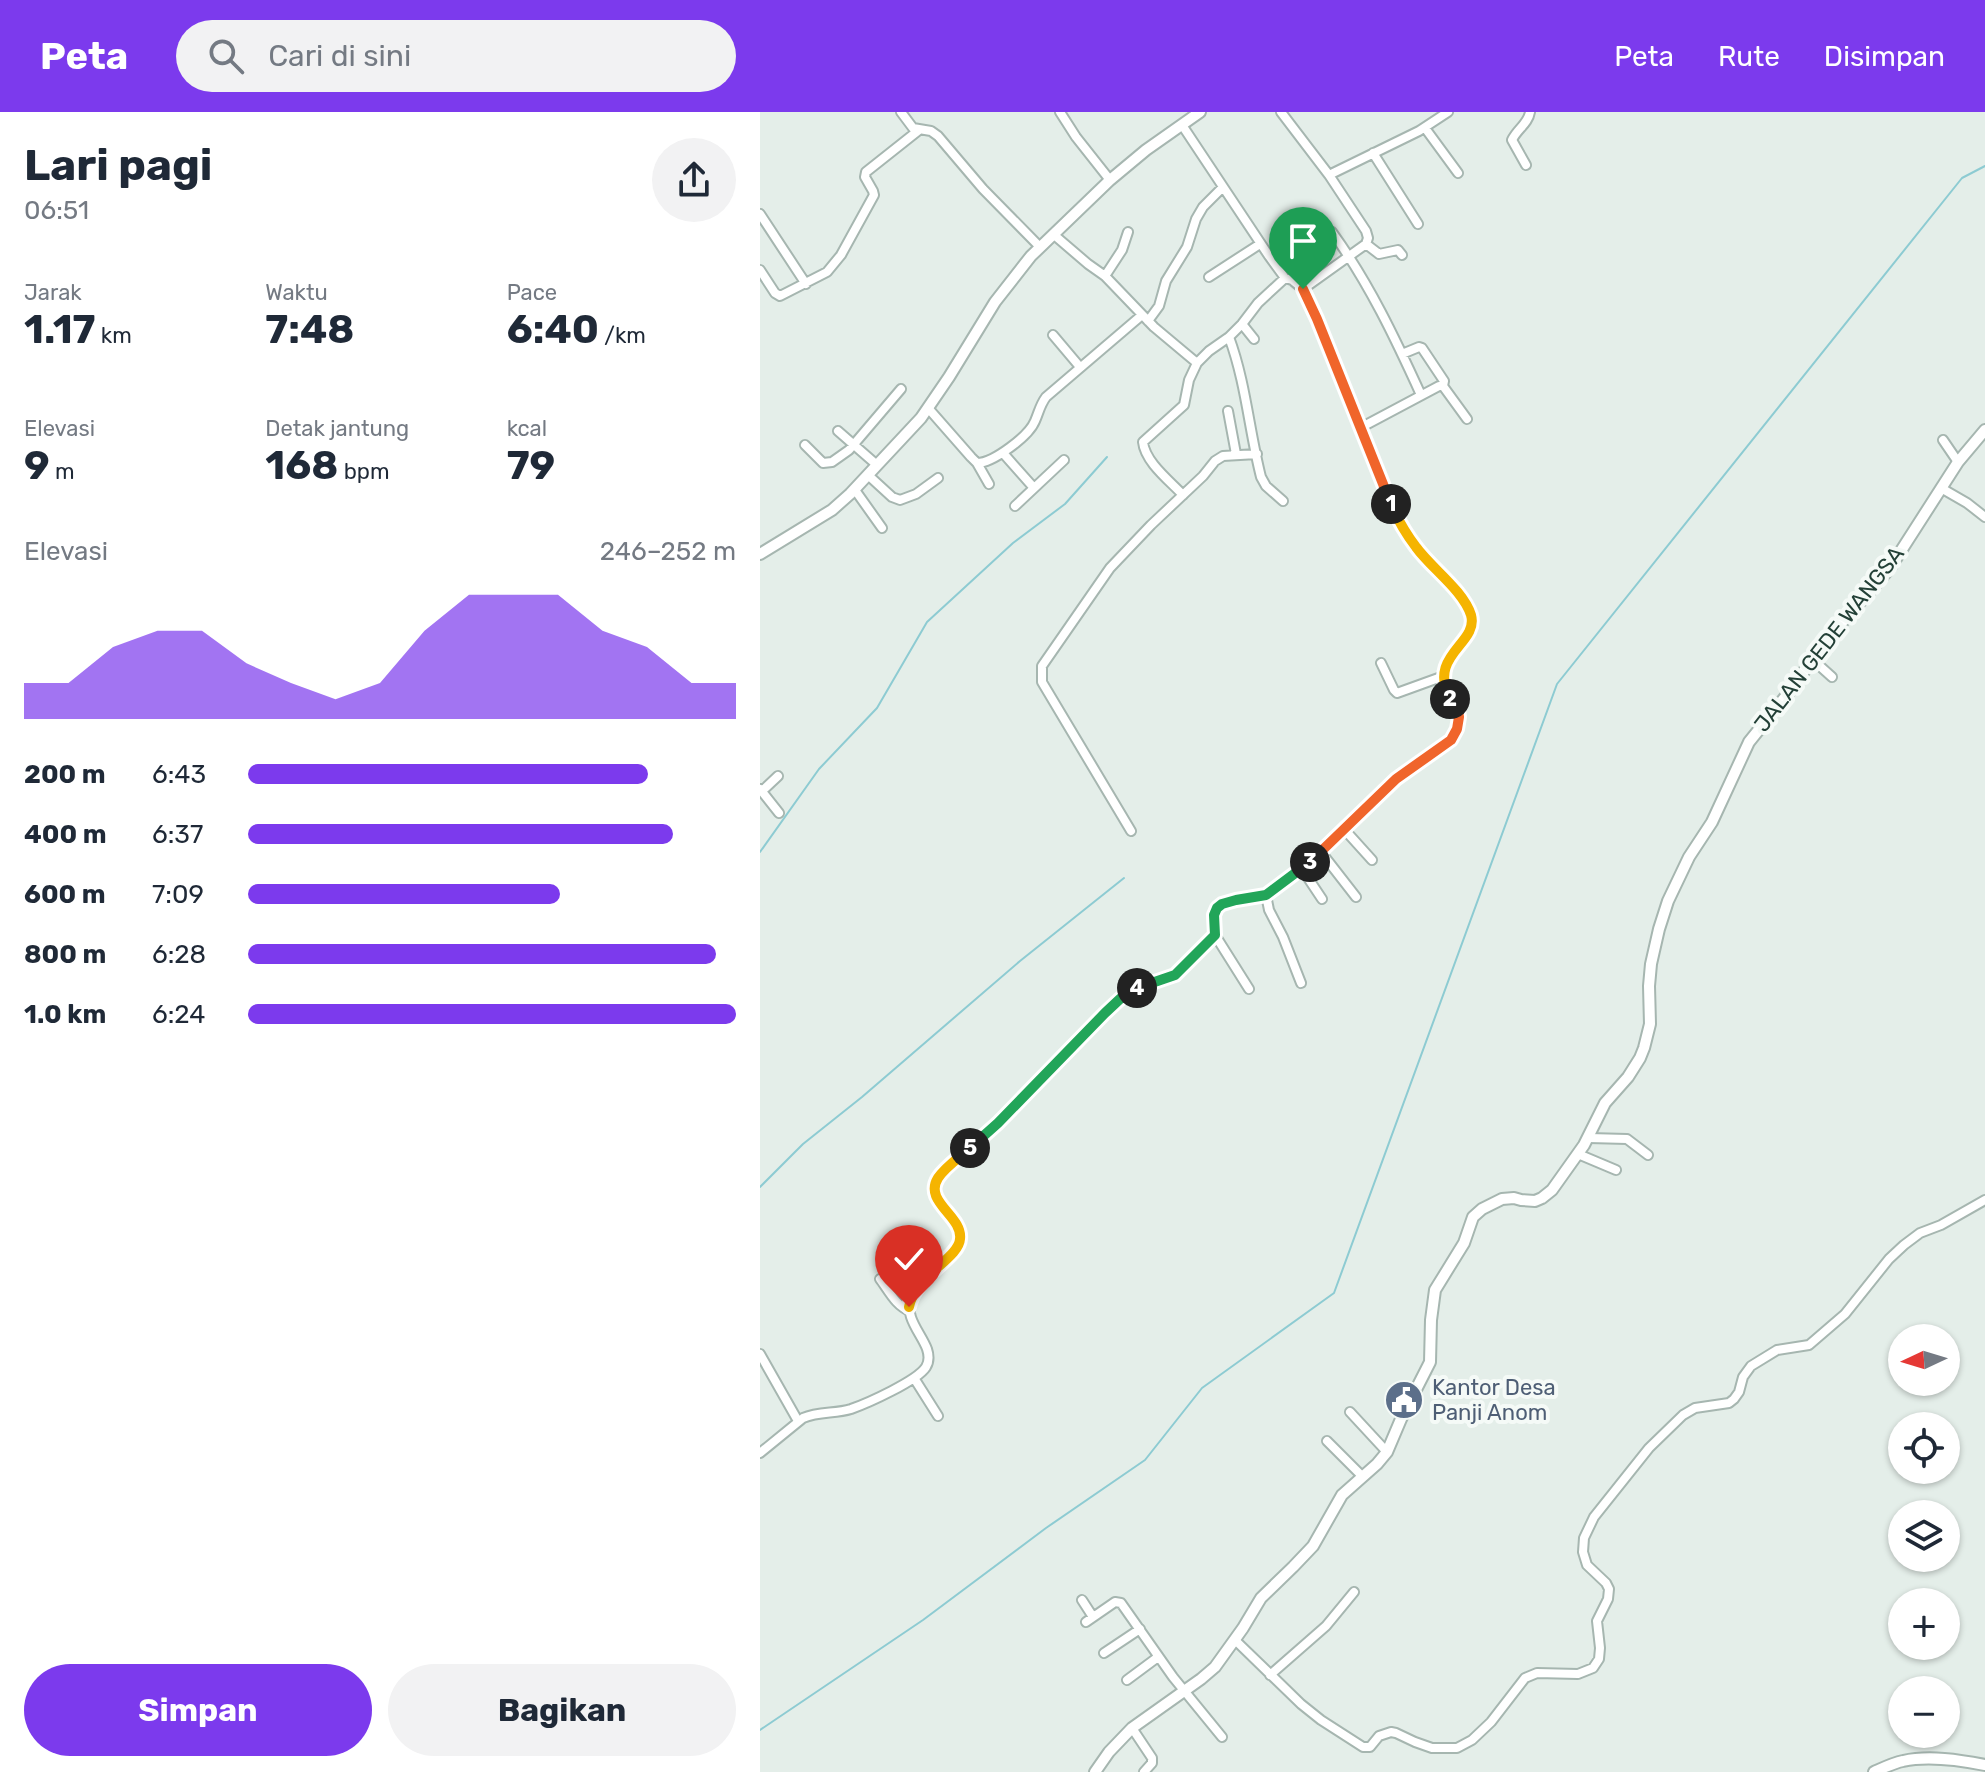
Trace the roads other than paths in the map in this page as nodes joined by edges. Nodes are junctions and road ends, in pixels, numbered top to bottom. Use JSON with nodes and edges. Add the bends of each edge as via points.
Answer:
{"nodes":[{"id":1,"x":901,"y":112,"type":"edge"},
{"id":2,"x":1060,"y":112,"type":"edge"},
{"id":3,"x":1200,"y":112,"type":"edge"},
{"id":4,"x":1281,"y":112,"type":"edge"},
{"id":5,"x":1448,"y":112,"type":"edge"},
{"id":6,"x":1530,"y":112,"type":"edge"},
{"id":7,"x":1182,"y":125,"type":"junction"},
{"id":8,"x":1425,"y":128,"type":"junction"},
{"id":9,"x":919,"y":130,"type":"junction"},
{"id":10,"x":1373,"y":153,"type":"junction"},
{"id":11,"x":1526,"y":165,"type":"dead end"},
{"id":12,"x":1458,"y":173,"type":"dead end"},
{"id":13,"x":1329,"y":175,"type":"junction"},
{"id":14,"x":1110,"y":180,"type":"junction"},
{"id":15,"x":1223,"y":187,"type":"junction"},
{"id":16,"x":760,"y":214,"type":"edge"},
{"id":17,"x":1418,"y":224,"type":"dead end"},
{"id":18,"x":1128,"y":232,"type":"dead end"},
{"id":19,"x":1332,"y":232,"type":"dead end"},
{"id":20,"x":1053,"y":234,"type":"junction"},
{"id":21,"x":1260,"y":244,"type":"junction"},
{"id":22,"x":1366,"y":244,"type":"junction"},
{"id":23,"x":1040,"y":247,"type":"junction"},
{"id":24,"x":1402,"y":255,"type":"dead end"},
{"id":25,"x":1348,"y":256,"type":"junction"},
{"id":26,"x":760,"y":270,"type":"edge"},
{"id":27,"x":1105,"y":276,"type":"junction"},
{"id":28,"x":1209,"y":277,"type":"dead end"},
{"id":29,"x":1285,"y":278,"type":"junction"},
{"id":30,"x":806,"y":284,"type":"junction"},
{"id":31,"x":1303,"y":289,"type":"junction"},
{"id":32,"x":1145,"y":318,"type":"junction"},
{"id":33,"x":1242,"y":324,"type":"junction"},
{"id":34,"x":1053,"y":335,"type":"dead end"},
{"id":35,"x":1229,"y":337,"type":"junction"},
{"id":36,"x":1254,"y":339,"type":"dead end"},
{"id":37,"x":1402,"y":354,"type":"junction"},
{"id":38,"x":1197,"y":363,"type":"junction"},
{"id":39,"x":1080,"y":367,"type":"junction"},
{"id":40,"x":1443,"y":386,"type":"junction"},
{"id":41,"x":901,"y":389,"type":"dead end"},
{"id":42,"x":1421,"y":395,"type":"junction"},
{"id":43,"x":928,"y":408,"type":"junction"},
{"id":44,"x":1228,"y":411,"type":"dead end"},
{"id":45,"x":1467,"y":419,"type":"dead end"},
{"id":46,"x":1360,"y":428,"type":"junction"},
{"id":47,"x":1985,"y":430,"type":"edge"},
{"id":48,"x":838,"y":431,"type":"dead end"},
{"id":49,"x":1943,"y":440,"type":"dead end"},
{"id":50,"x":805,"y":445,"type":"dead end"},
{"id":51,"x":853,"y":445,"type":"junction"},
{"id":52,"x":1003,"y":453,"type":"junction"},
{"id":53,"x":1236,"y":454,"type":"junction"},
{"id":54,"x":1257,"y":454,"type":"junction"},
{"id":55,"x":1064,"y":460,"type":"dead end"},
{"id":56,"x":1958,"y":462,"type":"junction"},
{"id":57,"x":977,"y":463,"type":"junction"},
{"id":58,"x":877,"y":465,"type":"junction"},
{"id":59,"x":868,"y":475,"type":"junction"},
{"id":60,"x":938,"y":478,"type":"dead end"},
{"id":61,"x":989,"y":484,"type":"dead end"},
{"id":62,"x":1034,"y":488,"type":"junction"},
{"id":63,"x":1941,"y":488,"type":"junction"},
{"id":64,"x":855,"y":490,"type":"junction"},
{"id":65,"x":1183,"y":495,"type":"junction"},
{"id":66,"x":1283,"y":501,"type":"dead end"},
{"id":67,"x":1015,"y":506,"type":"dead end"},
{"id":68,"x":1985,"y":517,"type":"edge"},
{"id":69,"x":882,"y":528,"type":"dead end"},
{"id":70,"x":760,"y":554,"type":"edge"},
{"id":71,"x":1812,"y":659,"type":"junction"},
{"id":72,"x":1381,"y":663,"type":"dead end"},
{"id":73,"x":1444,"y":676,"type":"junction"},
{"id":74,"x":1832,"y":677,"type":"dead end"},
{"id":75,"x":778,"y":776,"type":"dead end"},
{"id":76,"x":761,"y":790,"type":"edge"},
{"id":77,"x":779,"y":813,"type":"dead end"},
{"id":78,"x":1344,"y":829,"type":"junction"},
{"id":79,"x":1131,"y":831,"type":"dead end"},
{"id":80,"x":1321,"y":852,"type":"junction"},
{"id":81,"x":1372,"y":860,"type":"dead end"},
{"id":82,"x":1302,"y":869,"type":"junction"},
{"id":83,"x":1266,"y":895,"type":"junction"},
{"id":84,"x":1356,"y":897,"type":"dead end"},
{"id":85,"x":1322,"y":899,"type":"dead end"},
{"id":86,"x":1215,"y":935,"type":"junction"},
{"id":87,"x":1301,"y":983,"type":"dead end"},
{"id":88,"x":1249,"y":989,"type":"dead end"},
{"id":89,"x":1589,"y":1138,"type":"junction"},
{"id":90,"x":1578,"y":1154,"type":"junction"},
{"id":91,"x":1648,"y":1155,"type":"dead end"},
{"id":92,"x":1616,"y":1170,"type":"dead end"},
{"id":93,"x":1985,"y":1200,"type":"edge"},
{"id":94,"x":929,"y":1251,"type":"dead end"},
{"id":95,"x":933,"y":1271,"type":"junction"},
{"id":96,"x":880,"y":1279,"type":"dead end"},
{"id":97,"x":910,"y":1311,"type":"junction"},
{"id":98,"x":760,"y":1354,"type":"edge"},
{"id":99,"x":914,"y":1378,"type":"junction"},
{"id":100,"x":1350,"y":1412,"type":"dead end"},
{"id":101,"x":938,"y":1416,"type":"dead end"},
{"id":102,"x":798,"y":1421,"type":"junction"},
{"id":103,"x":1327,"y":1441,"type":"dead end"},
{"id":104,"x":1387,"y":1452,"type":"junction"},
{"id":105,"x":760,"y":1453,"type":"edge"},
{"id":106,"x":1362,"y":1476,"type":"junction"},
{"id":107,"x":1354,"y":1592,"type":"dead end"},
{"id":108,"x":1082,"y":1600,"type":"dead end"},
{"id":109,"x":1140,"y":1629,"type":"junction"},
{"id":110,"x":1235,"y":1640,"type":"junction"},
{"id":111,"x":1104,"y":1653,"type":"dead end"},
{"id":112,"x":1158,"y":1657,"type":"junction"},
{"id":113,"x":1270,"y":1675,"type":"junction"},
{"id":114,"x":1127,"y":1680,"type":"dead end"},
{"id":115,"x":1184,"y":1692,"type":"junction"},
{"id":116,"x":1132,"y":1728,"type":"junction"},
{"id":117,"x":1222,"y":1737,"type":"dead end"},
{"id":118,"x":1985,"y":1765,"type":"edge"},
{"id":119,"x":1095,"y":1772,"type":"edge"},
{"id":120,"x":1144,"y":1772,"type":"edge"},
{"id":121,"x":1874,"y":1772,"type":"edge"}],
"edges":[{"from":1,"to":9,"type":"street"},
{"from":2,"to":14,"type":"street"},
{"from":3,"to":7,"type":"street"},
{"from":4,"to":13,"type":"street"},
{"from":5,"to":8,"type":"street"},
{"from":6,"to":11,"type":"street","via":[[1512,140]]},
{"from":7,"to":14,"type":"street"},
{"from":7,"to":15,"type":"street"},
{"from":8,"to":10,"type":"street"},
{"from":8,"to":12,"type":"street"},
{"from":9,"to":23,"type":"street","via":[[938,136]]},
{"from":9,"to":30,"type":"street","via":[[866,172],[872,198],[840,258]]},
{"from":10,"to":13,"type":"street"},
{"from":10,"to":17,"type":"street"},
{"from":13,"to":22,"type":"street","via":[[1362,224]]},
{"from":14,"to":20,"type":"street"},
{"from":15,"to":21,"type":"street"},
{"from":15,"to":32,"type":"street","via":[[1203,207],[1159,306]]},
{"from":16,"to":30,"type":"street"},
{"from":18,"to":27,"type":"street"},
{"from":19,"to":25,"type":"street"},
{"from":20,"to":23,"type":"street"},
{"from":20,"to":27,"type":"street"},
{"from":21,"to":28,"type":"street"},
{"from":21,"to":29,"type":"street"},
{"from":22,"to":24,"type":"street","via":[[1379,254],[1398,250]]},
{"from":22,"to":25,"type":"street"},
{"from":23,"to":43,"type":"street","via":[[995,302]]},
{"from":25,"to":31,"type":"street"},
{"from":25,"to":37,"type":"street"},
{"from":26,"to":30,"type":"street","via":[[780,296]]},
{"from":27,"to":32,"type":"street"},
{"from":29,"to":31,"type":"street"},
{"from":29,"to":33,"type":"street"},
{"from":31,"to":46,"type":"street"},
{"from":32,"to":38,"type":"street"},
{"from":32,"to":39,"type":"street"},
{"from":33,"to":35,"type":"street"},
{"from":33,"to":36,"type":"street"},
{"from":34,"to":39,"type":"street"},
{"from":35,"to":38,"type":"street"},
{"from":35,"to":54,"type":"street"},
{"from":37,"to":40,"type":"street","via":[[1422,348]]},
{"from":37,"to":42,"type":"street"},
{"from":38,"to":65,"type":"street","via":[[1184,405],[1143,442]]},
{"from":39,"to":52,"type":"street","via":[[1046,397],[1033,425]]},
{"from":40,"to":42,"type":"street"},
{"from":40,"to":45,"type":"street"},
{"from":41,"to":51,"type":"street"},
{"from":42,"to":46,"type":"street"},
{"from":43,"to":57,"type":"street"},
{"from":43,"to":58,"type":"street"},
{"from":44,"to":53,"type":"street"},
{"from":46,"to":73,"type":"street","via":[[1404,529],[1471,615],[1470,630],[1448,659]]},
{"from":47,"to":56,"type":"street","name":"JALAN GEDE WANGSA"},
{"from":48,"to":51,"type":"street"},
{"from":49,"to":56,"type":"street"},
{"from":50,"to":51,"type":"street","via":[[827,463]]},
{"from":51,"to":58,"type":"street"},
{"from":52,"to":57,"type":"street"},
{"from":52,"to":62,"type":"street"},
{"from":53,"to":54,"type":"street"},
{"from":53,"to":65,"type":"street","via":[[1215,461]]},
{"from":54,"to":66,"type":"street","via":[[1263,481]]},
{"from":55,"to":62,"type":"street"},
{"from":56,"to":63,"type":"street","name":"JALAN GEDE WANGSA"},
{"from":57,"to":61,"type":"street"},
{"from":58,"to":59,"type":"street"},
{"from":59,"to":60,"type":"street","via":[[900,500]]},
{"from":59,"to":64,"type":"street"},
{"from":62,"to":67,"type":"street"},
{"from":63,"to":68,"type":"street"},
{"from":63,"to":71,"type":"street","name":"JALAN GEDE WANGSA","via":[[1890,568]]},
{"from":64,"to":69,"type":"street"},
{"from":64,"to":70,"type":"street"},
{"from":65,"to":79,"type":"street","via":[[1110,568],[1042,666],[1042,682]]},
{"from":71,"to":74,"type":"street"},
{"from":71,"to":89,"type":"street","name":"JALAN GEDE WANGSA","via":[[1749,742],[1712,822],[1673,887],[1651,964],[1644,1048],[1605,1103]]},
{"from":72,"to":73,"type":"street","via":[[1397,693]]},
{"from":73,"to":78,"type":"street","via":[[1459,717],[1451,740],[1396,779]]},
{"from":75,"to":76,"type":"street"},
{"from":76,"to":77,"type":"street"},
{"from":78,"to":80,"type":"street"},
{"from":78,"to":81,"type":"street"},
{"from":80,"to":82,"type":"street"},
{"from":80,"to":84,"type":"street"},
{"from":82,"to":83,"type":"street"},
{"from":82,"to":85,"type":"street"},
{"from":83,"to":86,"type":"street","via":[[1222,904],[1214,915]]},
{"from":83,"to":87,"type":"street"},
{"from":86,"to":88,"type":"street"},
{"from":86,"to":95,"type":"street","via":[[1175,975],[1121,998],[942,1173],[936,1195],[961,1237]]},
{"from":89,"to":90,"type":"street","name":"JALAN GEDE WANGSA"},
{"from":89,"to":91,"type":"street","via":[[1627,1139]]},
{"from":90,"to":92,"type":"street"},
{"from":90,"to":104,"type":"street","name":"JALAN GEDE WANGSA","via":[[1542,1198],[1506,1198],[1473,1217],[1464,1243],[1435,1290],[1432,1356]]},
{"from":93,"to":113,"type":"street","via":[[1904,1245],[1837,1323],[1809,1345],[1762,1358],[1747,1371],[1729,1403],[1688,1411],[1649,1448],[1594,1517],[1584,1538],[1587,1565],[1609,1589],[1597,1621],[1600,1648],[1593,1668],[1525,1678],[1491,1722],[1457,1748],[1432,1748],[1391,1732],[1363,1747],[1321,1720]]},
{"from":94,"to":95,"type":"street","via":[[925,1257]]},
{"from":95,"to":97,"type":"street","via":[[914,1293]]},
{"from":96,"to":97,"type":"street"},
{"from":97,"to":99,"type":"street","via":[[929,1357]]},
{"from":98,"to":102,"type":"street"},
{"from":99,"to":101,"type":"street"},
{"from":99,"to":102,"type":"street","via":[[860,1405]]},
{"from":100,"to":104,"type":"street"},
{"from":102,"to":105,"type":"street"},
{"from":103,"to":106,"type":"street"},
{"from":104,"to":106,"type":"street","name":"JALAN GEDE WANGSA"},
{"from":106,"to":110,"type":"street","name":"JALAN GEDE WANGSA","via":[[1342,1495],[1313,1546],[1261,1598]]},
{"from":107,"to":113,"type":"street","via":[[1326,1626]]},
{"from":108,"to":109,"type":"street","via":[[1089,1619],[1120,1602]]},
{"from":109,"to":111,"type":"street"},
{"from":109,"to":112,"type":"street"},
{"from":110,"to":113,"type":"street"},
{"from":110,"to":115,"type":"street","name":"JALAN GEDE WANGSA","via":[[1215,1667]]},
{"from":112,"to":114,"type":"street"},
{"from":112,"to":115,"type":"street"},
{"from":115,"to":116,"type":"street","name":"JALAN GEDE WANGSA"},
{"from":115,"to":117,"type":"street"},
{"from":116,"to":119,"type":"street","name":"JALAN GEDE WANGSA"},
{"from":116,"to":120,"type":"street","via":[[1152,1758]]},
{"from":118,"to":121,"type":"street","via":[[1910,1759]]}]}
